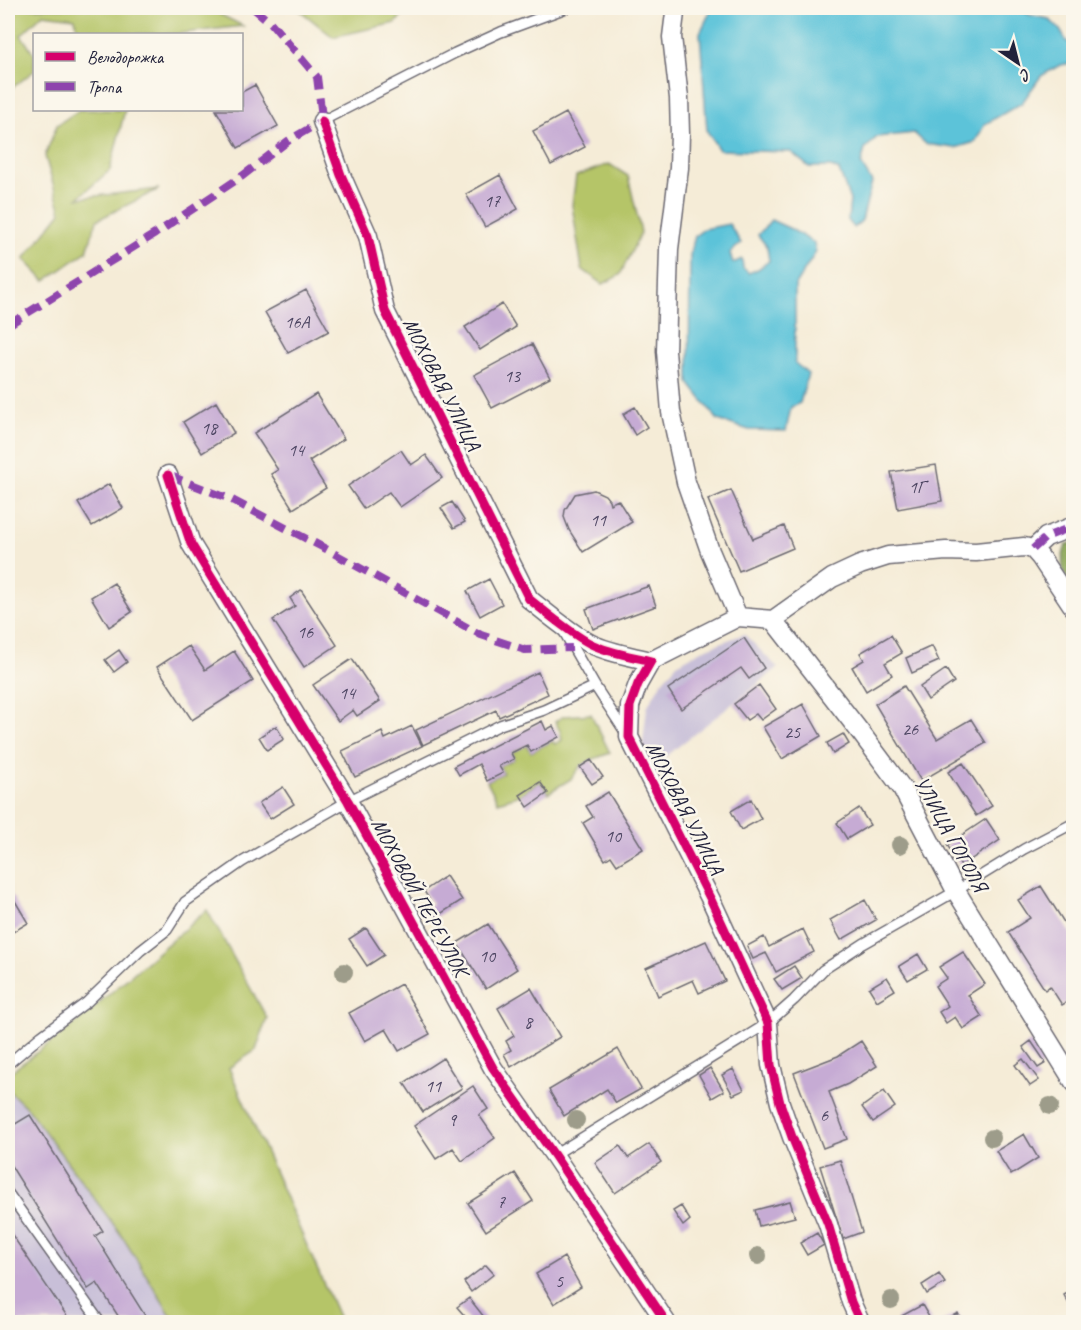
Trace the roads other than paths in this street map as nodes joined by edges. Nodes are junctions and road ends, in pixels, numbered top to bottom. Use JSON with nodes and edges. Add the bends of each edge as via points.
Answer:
{"nodes":[{"id":1,"x":566,"y":8,"type":"edge"},
{"id":2,"x":677,"y":8,"type":"edge"},
{"id":3,"x":322,"y":121,"type":"joint"},
{"id":4,"x":168,"y":475,"type":"dead end"},
{"id":5,"x":1074,"y":526,"type":"edge"},
{"id":6,"x":1033,"y":549,"type":"junction"},
{"id":7,"x":1074,"y":608,"type":"edge"},
{"id":8,"x":738,"y":617,"type":"junction"},
{"id":9,"x":773,"y":620,"type":"junction"},
{"id":10,"x":559,"y":622,"type":"junction"},
{"id":11,"x":651,"y":661,"type":"junction"},
{"id":12,"x":595,"y":686,"type":"junction"},
{"id":13,"x":628,"y":737,"type":"junction"},
{"id":14,"x":348,"y":801,"type":"junction"},
{"id":15,"x":1074,"y":823,"type":"edge"},
{"id":16,"x":956,"y":891,"type":"junction"},
{"id":17,"x":768,"y":1023,"type":"junction"},
{"id":18,"x":8,"y":1064,"type":"edge"},
{"id":19,"x":1074,"y":1082,"type":"edge"},
{"id":20,"x":554,"y":1155,"type":"junction"},
{"id":21,"x":8,"y":1193,"type":"edge"},
{"id":22,"x":100,"y":1323,"type":"edge"},
{"id":23,"x":666,"y":1323,"type":"edge"},
{"id":24,"x":860,"y":1323,"type":"edge"}],
"edges":[{"from":1,"to":3,"type":"lane","via":[[455,53]]},
{"from":2,"to":8,"type":"street","via":[[672,37],[680,145],[669,249],[670,412],[686,482]]},
{"from":3,"to":10,"type":"street","name":"МОХОВАЯ УЛИЦА","via":[[368,236],[385,310],[529,599]]},
{"from":4,"to":14,"type":"street","name":"МОХОВОЙ ПЕРЕУЛОК","via":[[191,544]]},
{"from":5,"to":6,"type":"street","via":[[1046,537]]},
{"from":6,"to":7,"type":"street"},
{"from":6,"to":9,"type":"street","via":[[888,556],[832,578]]},
{"from":8,"to":9,"type":"street"},
{"from":8,"to":11,"type":"street"},
{"from":9,"to":16,"type":"street","name":"УЛИЦА ГОГОЛЯ","via":[[902,788]]},
{"from":10,"to":11,"type":"street","name":"МОХОВАЯ УЛИЦА","via":[[590,643]]},
{"from":10,"to":12,"type":"lane"},
{"from":11,"to":13,"type":"street","name":"МОХОВАЯ УЛИЦА","via":[[630,706]]},
{"from":12,"to":13,"type":"lane"},
{"from":12,"to":14,"type":"lane","via":[[544,710],[500,724]]},
{"from":13,"to":17,"type":"street","name":"МОХОВАЯ УЛИЦА"},
{"from":14,"to":18,"type":"lane","via":[[242,862],[185,902],[167,930],[87,1002]]},
{"from":14,"to":20,"type":"street","name":"МОХОВОЙ ПЕРЕУЛОК","via":[[493,1068]]},
{"from":15,"to":16,"type":"lane"},
{"from":16,"to":17,"type":"lane","via":[[824,970]]},
{"from":16,"to":19,"type":"street","name":"УЛИЦА ГОГОЛЯ"},
{"from":17,"to":20,"type":"lane"},
{"from":17,"to":24,"type":"street","name":"МОХОВАЯ УЛИЦА","via":[[771,1065],[780,1103],[828,1224]]},
{"from":20,"to":23,"type":"street","name":"МОХОВОЙ ПЕРЕУЛОК"},
{"from":21,"to":22,"type":"lane"}]}
